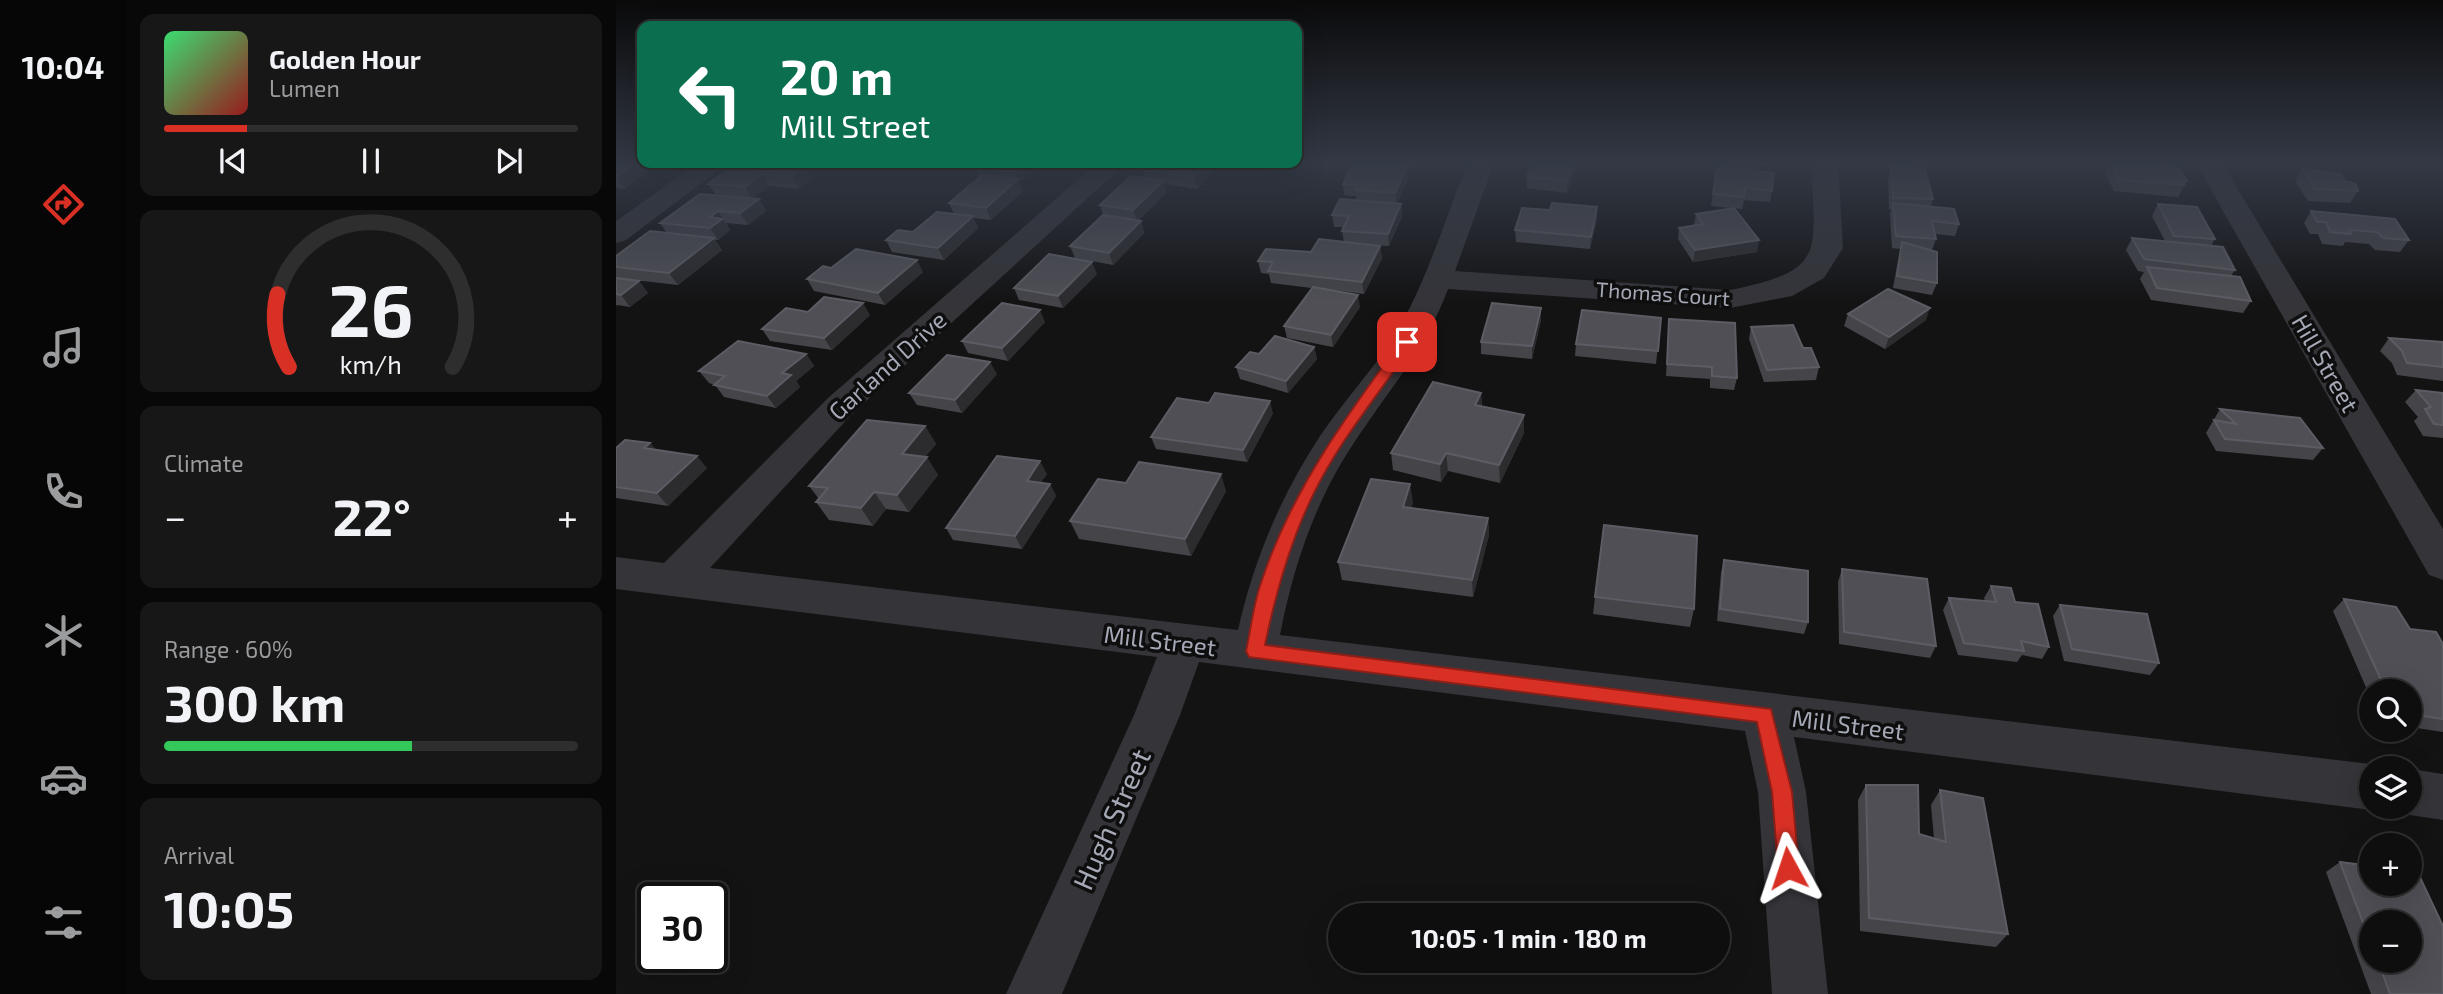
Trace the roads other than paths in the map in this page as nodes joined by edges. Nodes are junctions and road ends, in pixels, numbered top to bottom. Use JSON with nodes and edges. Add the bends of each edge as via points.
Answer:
{"nodes":[{"id":1,"x":650,"y":209,"type":"edge"},
{"id":2,"x":1061,"y":209,"type":"edge"},
{"id":3,"x":1463,"y":209,"type":"edge"},
{"id":4,"x":1828,"y":209,"type":"edge"},
{"id":5,"x":2236,"y":209,"type":"edge"},
{"id":6,"x":616,"y":234,"type":"edge"},
{"id":7,"x":1436,"y":279,"type":"junction"},
{"id":8,"x":2443,"y":564,"type":"edge"},
{"id":9,"x":616,"y":573,"type":"edge"},
{"id":10,"x":673,"y":580,"type":"junction"},
{"id":11,"x":1184,"y":643,"type":"junction"},
{"id":12,"x":1255,"y":651,"type":"junction"},
{"id":13,"x":1765,"y":715,"type":"junction"},
{"id":14,"x":2359,"y":786,"type":"edge"},
{"id":15,"x":2422,"y":794,"type":"edge"},
{"id":16,"x":2443,"y":797,"type":"edge"},
{"id":17,"x":1034,"y":994,"type":"edge"},
{"id":18,"x":1800,"y":994,"type":"edge"}],
"edges":[{"from":1,"to":6,"type":"street"},
{"from":2,"to":10,"type":"street","name":"Garland Drive","via":[[840,406]]},
{"from":3,"to":7,"type":"street"},
{"from":4,"to":7,"type":"street","name":"Thomas Court","via":[[1828,248],[1814,272],[1781,289],[1730,299]]},
{"from":5,"to":8,"type":"street","name":"Hill Street"},
{"from":7,"to":12,"type":"street","via":[[1407,342],[1333,445],[1306,493],[1269,584]]},
{"from":9,"to":10,"type":"street","name":"Mill Street"},
{"from":10,"to":11,"type":"street","name":"Mill Street"},
{"from":11,"to":12,"type":"street","name":"Mill Street"},
{"from":11,"to":17,"type":"street","name":"Hugh Street"},
{"from":12,"to":13,"type":"street","name":"Mill Street"},
{"from":13,"to":14,"type":"street","name":"Mill Street"},
{"from":13,"to":18,"type":"street","via":[[1782,792]]},
{"from":15,"to":16,"type":"street"}]}
